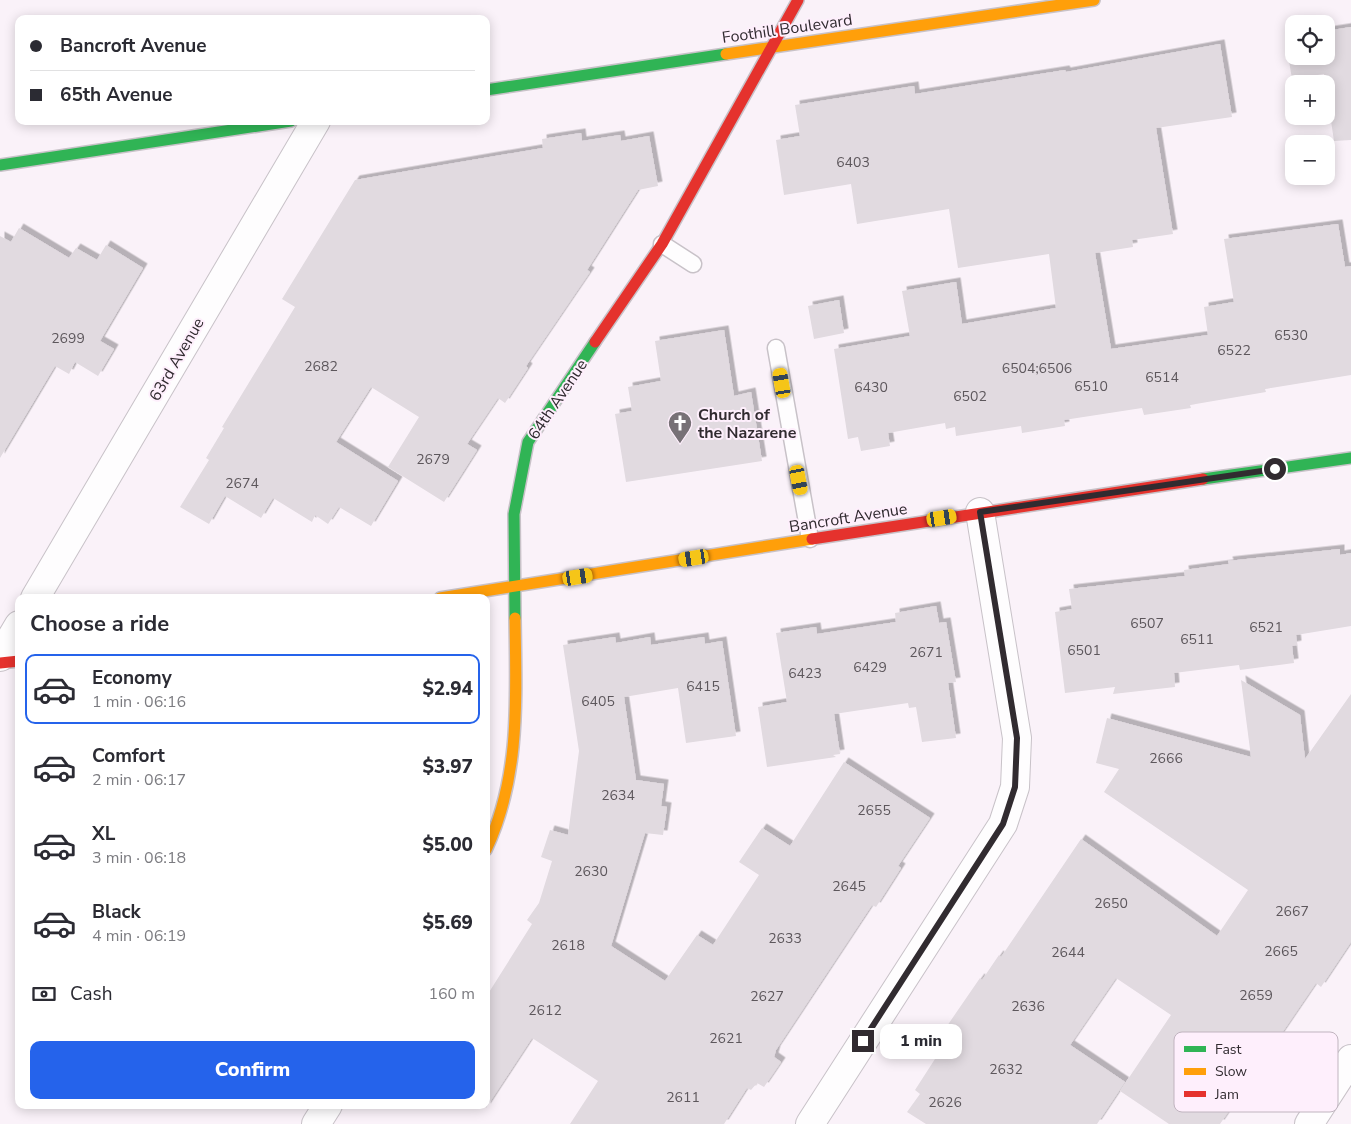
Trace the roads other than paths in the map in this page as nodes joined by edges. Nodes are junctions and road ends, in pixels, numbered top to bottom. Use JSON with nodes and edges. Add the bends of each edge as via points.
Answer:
{"nodes":[{"id":1,"x":798,"y":0,"type":"edge"},
{"id":2,"x":1094,"y":0,"type":"edge"},
{"id":3,"x":772,"y":47,"type":"junction"},
{"id":4,"x":490,"y":89,"type":"edge"},
{"id":5,"x":265,"y":125,"type":"edge"},
{"id":6,"x":314,"y":125,"type":"edge"},
{"id":7,"x":0,"y":165,"type":"edge"},
{"id":8,"x":662,"y":244,"type":"junction"},
{"id":9,"x":692,"y":264,"type":"dead end"},
{"id":10,"x":776,"y":348,"type":"dead end"},
{"id":11,"x":1351,"y":458,"type":"edge"},
{"id":12,"x":980,"y":512,"type":"junction"},
{"id":13,"x":810,"y":539,"type":"junction"},
{"id":14,"x":514,"y":587,"type":"junction"},
{"id":15,"x":37,"y":594,"type":"edge"},
{"id":16,"x":467,"y":594,"type":"edge"},
{"id":17,"x":15,"y":632,"type":"edge"},
{"id":18,"x":0,"y":658,"type":"edge"},
{"id":19,"x":15,"y":661,"type":"edge"},
{"id":20,"x":0,"y":663,"type":"edge"},
{"id":21,"x":490,"y":842,"type":"edge"},
{"id":22,"x":1351,"y":1059,"type":"edge"},
{"id":23,"x":1338,"y":1079,"type":"edge"},
{"id":24,"x":1317,"y":1112,"type":"edge"},
{"id":25,"x":810,"y":1124,"type":"edge"},
{"id":26,"x":1309,"y":1124,"type":"edge"}],
"edges":[{"from":1,"to":3,"type":"street","name":"64th Avenue"},
{"from":2,"to":3,"type":"street","name":"Foothill Boulevard"},
{"from":3,"to":4,"type":"street","name":"Foothill Boulevard"},
{"from":3,"to":8,"type":"street","name":"64th Avenue"},
{"from":5,"to":7,"type":"street"},
{"from":6,"to":15,"type":"street","name":"63rd Avenue"},
{"from":8,"to":9,"type":"lane"},
{"from":8,"to":14,"type":"street","name":"64th Avenue","via":[[528,442],[514,514]]},
{"from":10,"to":13,"type":"lane"},
{"from":11,"to":12,"type":"street","name":"Bancroft Avenue"},
{"from":12,"to":13,"type":"street","name":"Bancroft Avenue"},
{"from":12,"to":25,"type":"street","via":[[1017,738],[1015,787],[1003,824]]},
{"from":13,"to":14,"type":"street","name":"Bancroft Avenue"},
{"from":14,"to":16,"type":"street","name":"Bancroft Avenue"},
{"from":14,"to":21,"type":"street","name":"64th Avenue","via":[[516,731],[511,775]]},
{"from":17,"to":18,"type":"street"},
{"from":19,"to":20,"type":"street"},
{"from":22,"to":23,"type":"street"},
{"from":24,"to":26,"type":"street"}]}
